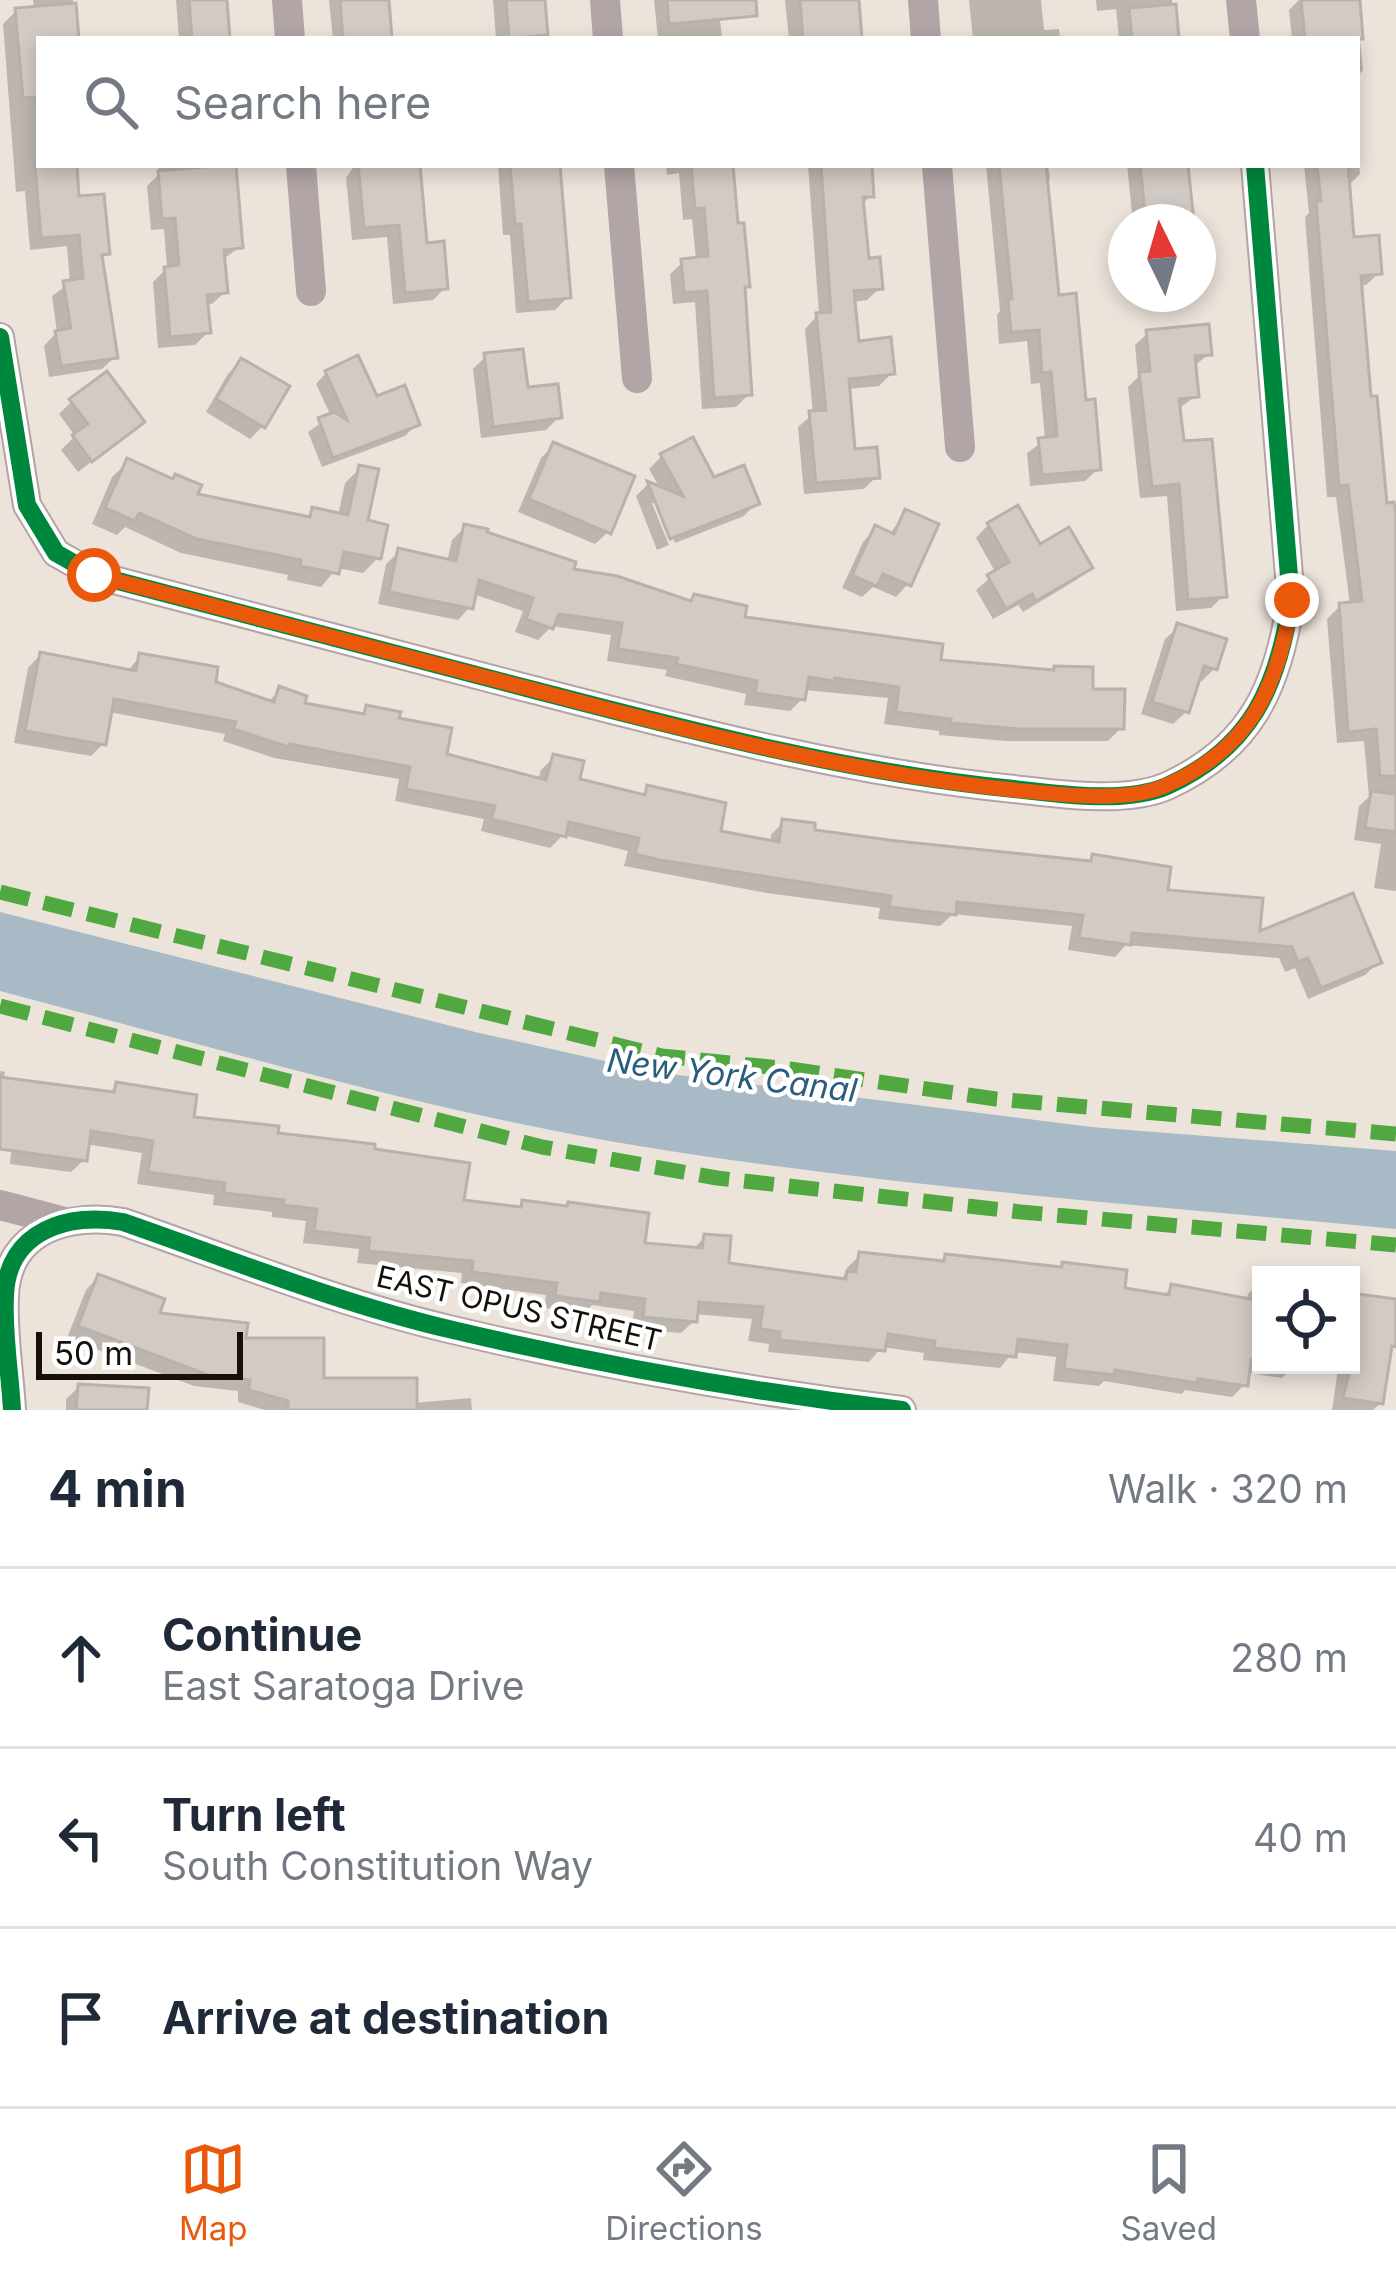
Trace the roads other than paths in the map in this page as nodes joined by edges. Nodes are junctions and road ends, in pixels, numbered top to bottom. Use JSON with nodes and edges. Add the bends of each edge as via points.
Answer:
{"nodes":[{"id":1,"x":287,"y":0,"type":"edge"},
{"id":2,"x":605,"y":0,"type":"edge"},
{"id":3,"x":923,"y":0,"type":"edge"},
{"id":4,"x":1241,"y":0,"type":"edge"},
{"id":5,"x":290,"y":36,"type":"edge"},
{"id":6,"x":608,"y":36,"type":"edge"},
{"id":7,"x":926,"y":36,"type":"edge"},
{"id":8,"x":1245,"y":36,"type":"edge"},
{"id":9,"x":301,"y":168,"type":"edge"},
{"id":10,"x":619,"y":168,"type":"edge"},
{"id":11,"x":937,"y":168,"type":"edge"},
{"id":12,"x":1255,"y":168,"type":"edge"},
{"id":13,"x":311,"y":292,"type":"dead end"},
{"id":14,"x":0,"y":337,"type":"edge"},
{"id":15,"x":637,"y":378,"type":"dead end"},
{"id":16,"x":960,"y":447,"type":"dead end"},
{"id":17,"x":0,"y":1204,"type":"edge"},
{"id":18,"x":61,"y":1221,"type":"junction"},
{"id":19,"x":2,"y":1291,"type":"edge"},
{"id":20,"x":12,"y":1410,"type":"edge"},
{"id":21,"x":902,"y":1410,"type":"edge"}],
"edges":[{"from":1,"to":5,"type":"street"},
{"from":2,"to":6,"type":"street"},
{"from":3,"to":7,"type":"street"},
{"from":4,"to":8,"type":"street"},
{"from":9,"to":13,"type":"street"},
{"from":10,"to":15,"type":"street"},
{"from":11,"to":16,"type":"street"},
{"from":12,"to":14,"type":"street","via":[[1292,600],[1283,652],[1265,701],[1228,748],[1164,787],[1092,797],[936,782],[729,741],[94,575],[56,553],[27,505]]},
{"from":17,"to":18,"type":"street","name":"EAST OPUS STREET"},
{"from":18,"to":19,"type":"street","via":[[33,1237]]},
{"from":18,"to":21,"type":"street","name":"EAST OPUS STREET","via":[[124,1222],[451,1330],[768,1394]]},
{"from":19,"to":20,"type":"street"}]}
